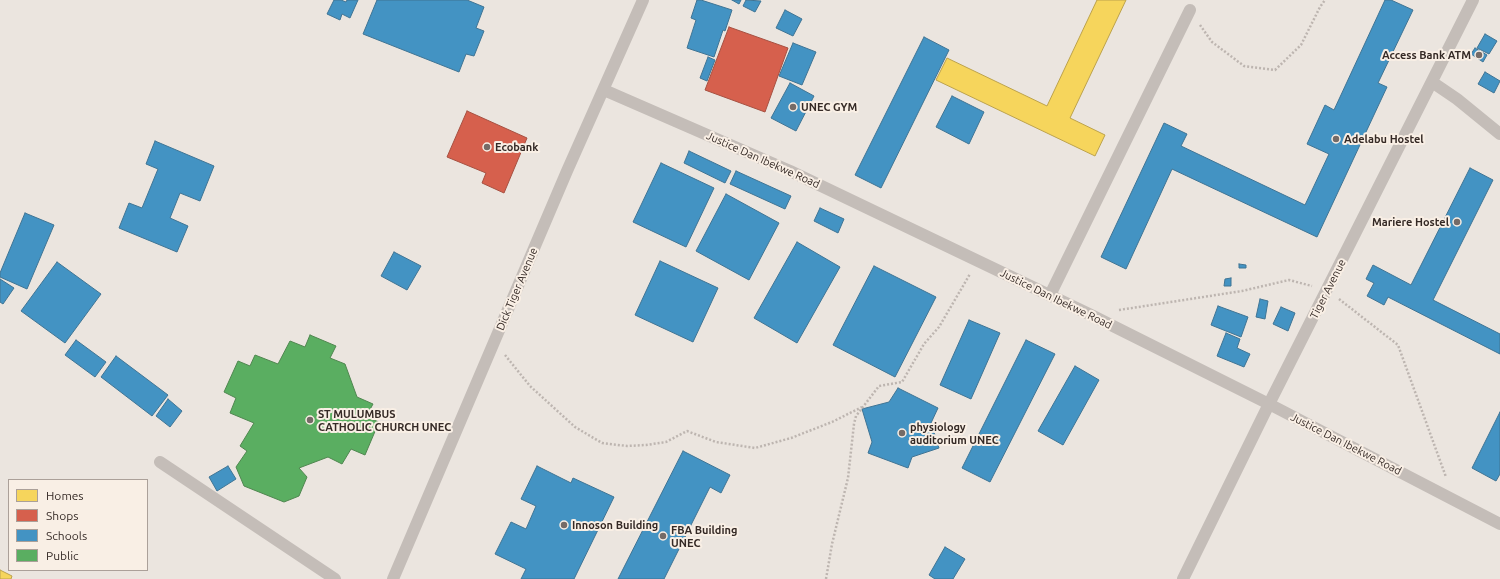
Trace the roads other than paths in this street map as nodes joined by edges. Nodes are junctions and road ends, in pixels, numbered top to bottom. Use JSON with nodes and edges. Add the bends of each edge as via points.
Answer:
{"nodes":[{"id":1,"x":644,"y":0,"type":"edge"},
{"id":2,"x":1473,"y":0,"type":"edge"},
{"id":3,"x":1190,"y":10,"type":"road end"},
{"id":4,"x":1432,"y":82,"type":"junction"},
{"id":5,"x":604,"y":90,"type":"junction"},
{"id":6,"x":1500,"y":134,"type":"edge"},
{"id":7,"x":1050,"y":295,"type":"junction"},
{"id":8,"x":1269,"y":404,"type":"junction"},
{"id":9,"x":160,"y":462,"type":"dead end"},
{"id":10,"x":1500,"y":524,"type":"edge"},
{"id":11,"x":335,"y":579,"type":"edge"},
{"id":12,"x":393,"y":579,"type":"edge"},
{"id":13,"x":1183,"y":579,"type":"edge"}],
"edges":[{"from":1,"to":5,"type":"lane","name":"Dick Tiger Avenue"},
{"from":2,"to":4,"type":"lane","name":"Tiger Avenue"},
{"from":3,"to":7,"type":"lane"},
{"from":4,"to":6,"type":"lane","via":[[1458,99]]},
{"from":4,"to":8,"type":"lane","name":"Tiger Avenue"},
{"from":5,"to":7,"type":"lane","name":"Justice Dan Ibekwe Road","via":[[790,171]]},
{"from":5,"to":12,"type":"lane","name":"Dick Tiger Avenue"},
{"from":7,"to":8,"type":"lane","name":"Justice Dan Ibekwe Road"},
{"from":8,"to":10,"type":"lane","name":"Justice Dan Ibekwe Road"},
{"from":8,"to":13,"type":"lane","name":"Tiger Avenue"},
{"from":9,"to":11,"type":"lane"}]}
